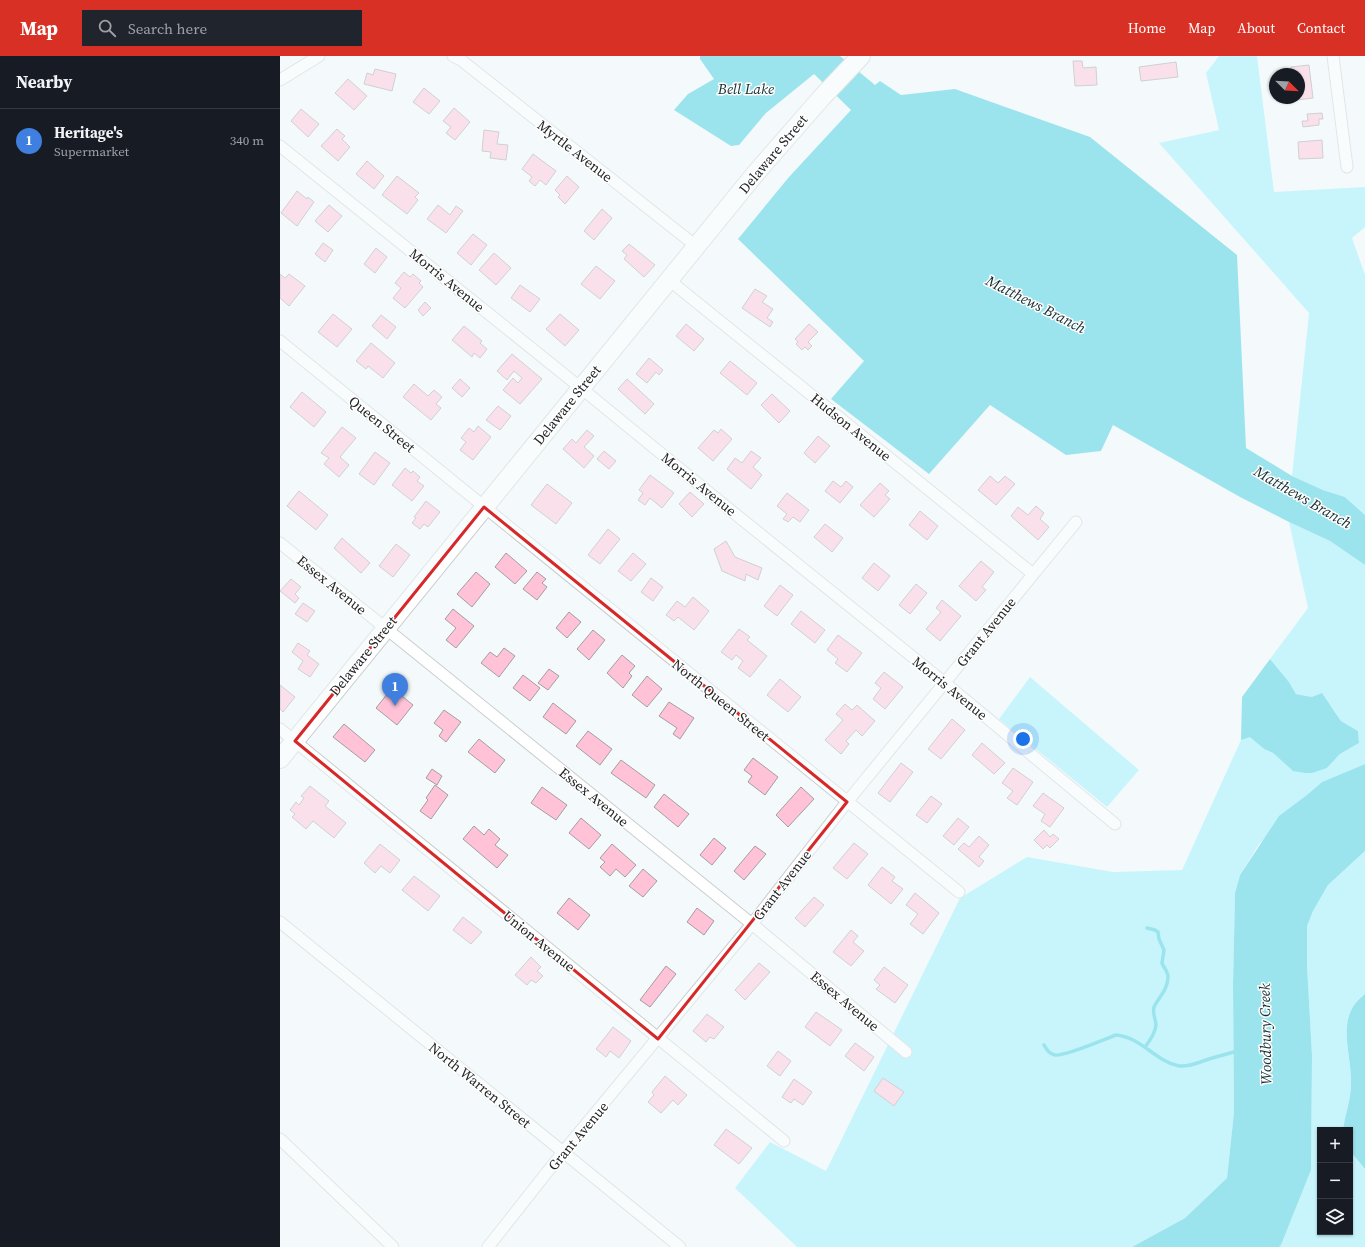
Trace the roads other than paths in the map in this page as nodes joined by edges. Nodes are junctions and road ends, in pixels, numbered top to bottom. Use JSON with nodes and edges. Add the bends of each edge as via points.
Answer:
{"nodes":[{"id":1,"x":319,"y":56,"type":"edge"},
{"id":2,"x":453,"y":56,"type":"edge"},
{"id":3,"x":1333,"y":56,"type":"edge"},
{"id":4,"x":860,"y":57,"type":"edge"},
{"id":5,"x":280,"y":80,"type":"edge"},
{"id":6,"x":280,"y":146,"type":"edge"},
{"id":7,"x":1347,"y":167,"type":"dead end"},
{"id":8,"x":696,"y":246,"type":"junction"},
{"id":9,"x":669,"y":280,"type":"junction"},
{"id":10,"x":280,"y":341,"type":"edge"},
{"id":11,"x":581,"y":388,"type":"junction"},
{"id":12,"x":484,"y":507,"type":"junction"},
{"id":13,"x":1076,"y":522,"type":"dead end"},
{"id":14,"x":280,"y":543,"type":"edge"},
{"id":15,"x":1033,"y":574,"type":"junction"},
{"id":16,"x":385,"y":629,"type":"junction"},
{"id":17,"x":945,"y":683,"type":"junction"},
{"id":18,"x":280,"y":729,"type":"edge"},
{"id":19,"x":295,"y":741,"type":"junction"},
{"id":20,"x":280,"y":759,"type":"edge"},
{"id":21,"x":847,"y":802,"type":"junction"},
{"id":22,"x":1115,"y":824,"type":"dead end"},
{"id":23,"x":959,"y":892,"type":"dead end"},
{"id":24,"x":280,"y":922,"type":"edge"},
{"id":25,"x":752,"y":924,"type":"junction"},
{"id":26,"x":658,"y":1039,"type":"junction"},
{"id":27,"x":906,"y":1052,"type":"dead end"},
{"id":28,"x":280,"y":1139,"type":"edge"},
{"id":29,"x":784,"y":1141,"type":"dead end"},
{"id":30,"x":563,"y":1152,"type":"junction"},
{"id":31,"x":393,"y":1247,"type":"edge"},
{"id":32,"x":488,"y":1247,"type":"edge"},
{"id":33,"x":680,"y":1247,"type":"edge"}],
"edges":[{"from":1,"to":5,"type":"street"},
{"from":2,"to":8,"type":"street","name":"Myrtle Avenue"},
{"from":3,"to":7,"type":"street"},
{"from":4,"to":8,"type":"main road","name":"Delaware Street","via":[[755,174]]},
{"from":6,"to":11,"type":"street","name":"Morris Avenue"},
{"from":8,"to":9,"type":"main road","name":"Delaware Street"},
{"from":9,"to":11,"type":"main road","name":"Delaware Street"},
{"from":9,"to":15,"type":"street","name":"Hudson Avenue"},
{"from":10,"to":12,"type":"street","name":"Queen Street"},
{"from":11,"to":12,"type":"main road","name":"Delaware Street"},
{"from":11,"to":17,"type":"street","name":"Morris Avenue"},
{"from":12,"to":16,"type":"main road","name":"Delaware Street"},
{"from":12,"to":21,"type":"street","name":"North Queen Street"},
{"from":13,"to":15,"type":"street","name":"Grant Avenue"},
{"from":14,"to":16,"type":"street","name":"Essex Avenue"},
{"from":15,"to":17,"type":"street","name":"Grant Avenue"},
{"from":16,"to":19,"type":"main road","name":"Delaware Street"},
{"from":16,"to":25,"type":"street","name":"Essex Avenue"},
{"from":17,"to":21,"type":"street","name":"Grant Avenue"},
{"from":17,"to":22,"type":"street","name":"Morris Avenue"},
{"from":18,"to":19,"type":"street","name":"Union Avenue"},
{"from":19,"to":20,"type":"main road","name":"Delaware Street"},
{"from":19,"to":26,"type":"street","name":"Union Avenue"},
{"from":21,"to":23,"type":"street","name":"North Queen Street"},
{"from":21,"to":25,"type":"street","name":"Grant Avenue"},
{"from":24,"to":30,"type":"street","name":"North Warren Street"},
{"from":25,"to":26,"type":"street","name":"Grant Avenue"},
{"from":25,"to":27,"type":"street","name":"Essex Avenue"},
{"from":26,"to":29,"type":"street","name":"Union Avenue"},
{"from":26,"to":30,"type":"street","name":"Grant Avenue"},
{"from":28,"to":31,"type":"street"},
{"from":30,"to":32,"type":"street","name":"Grant Avenue"},
{"from":30,"to":33,"type":"street","name":"North Warren Street"}]}
